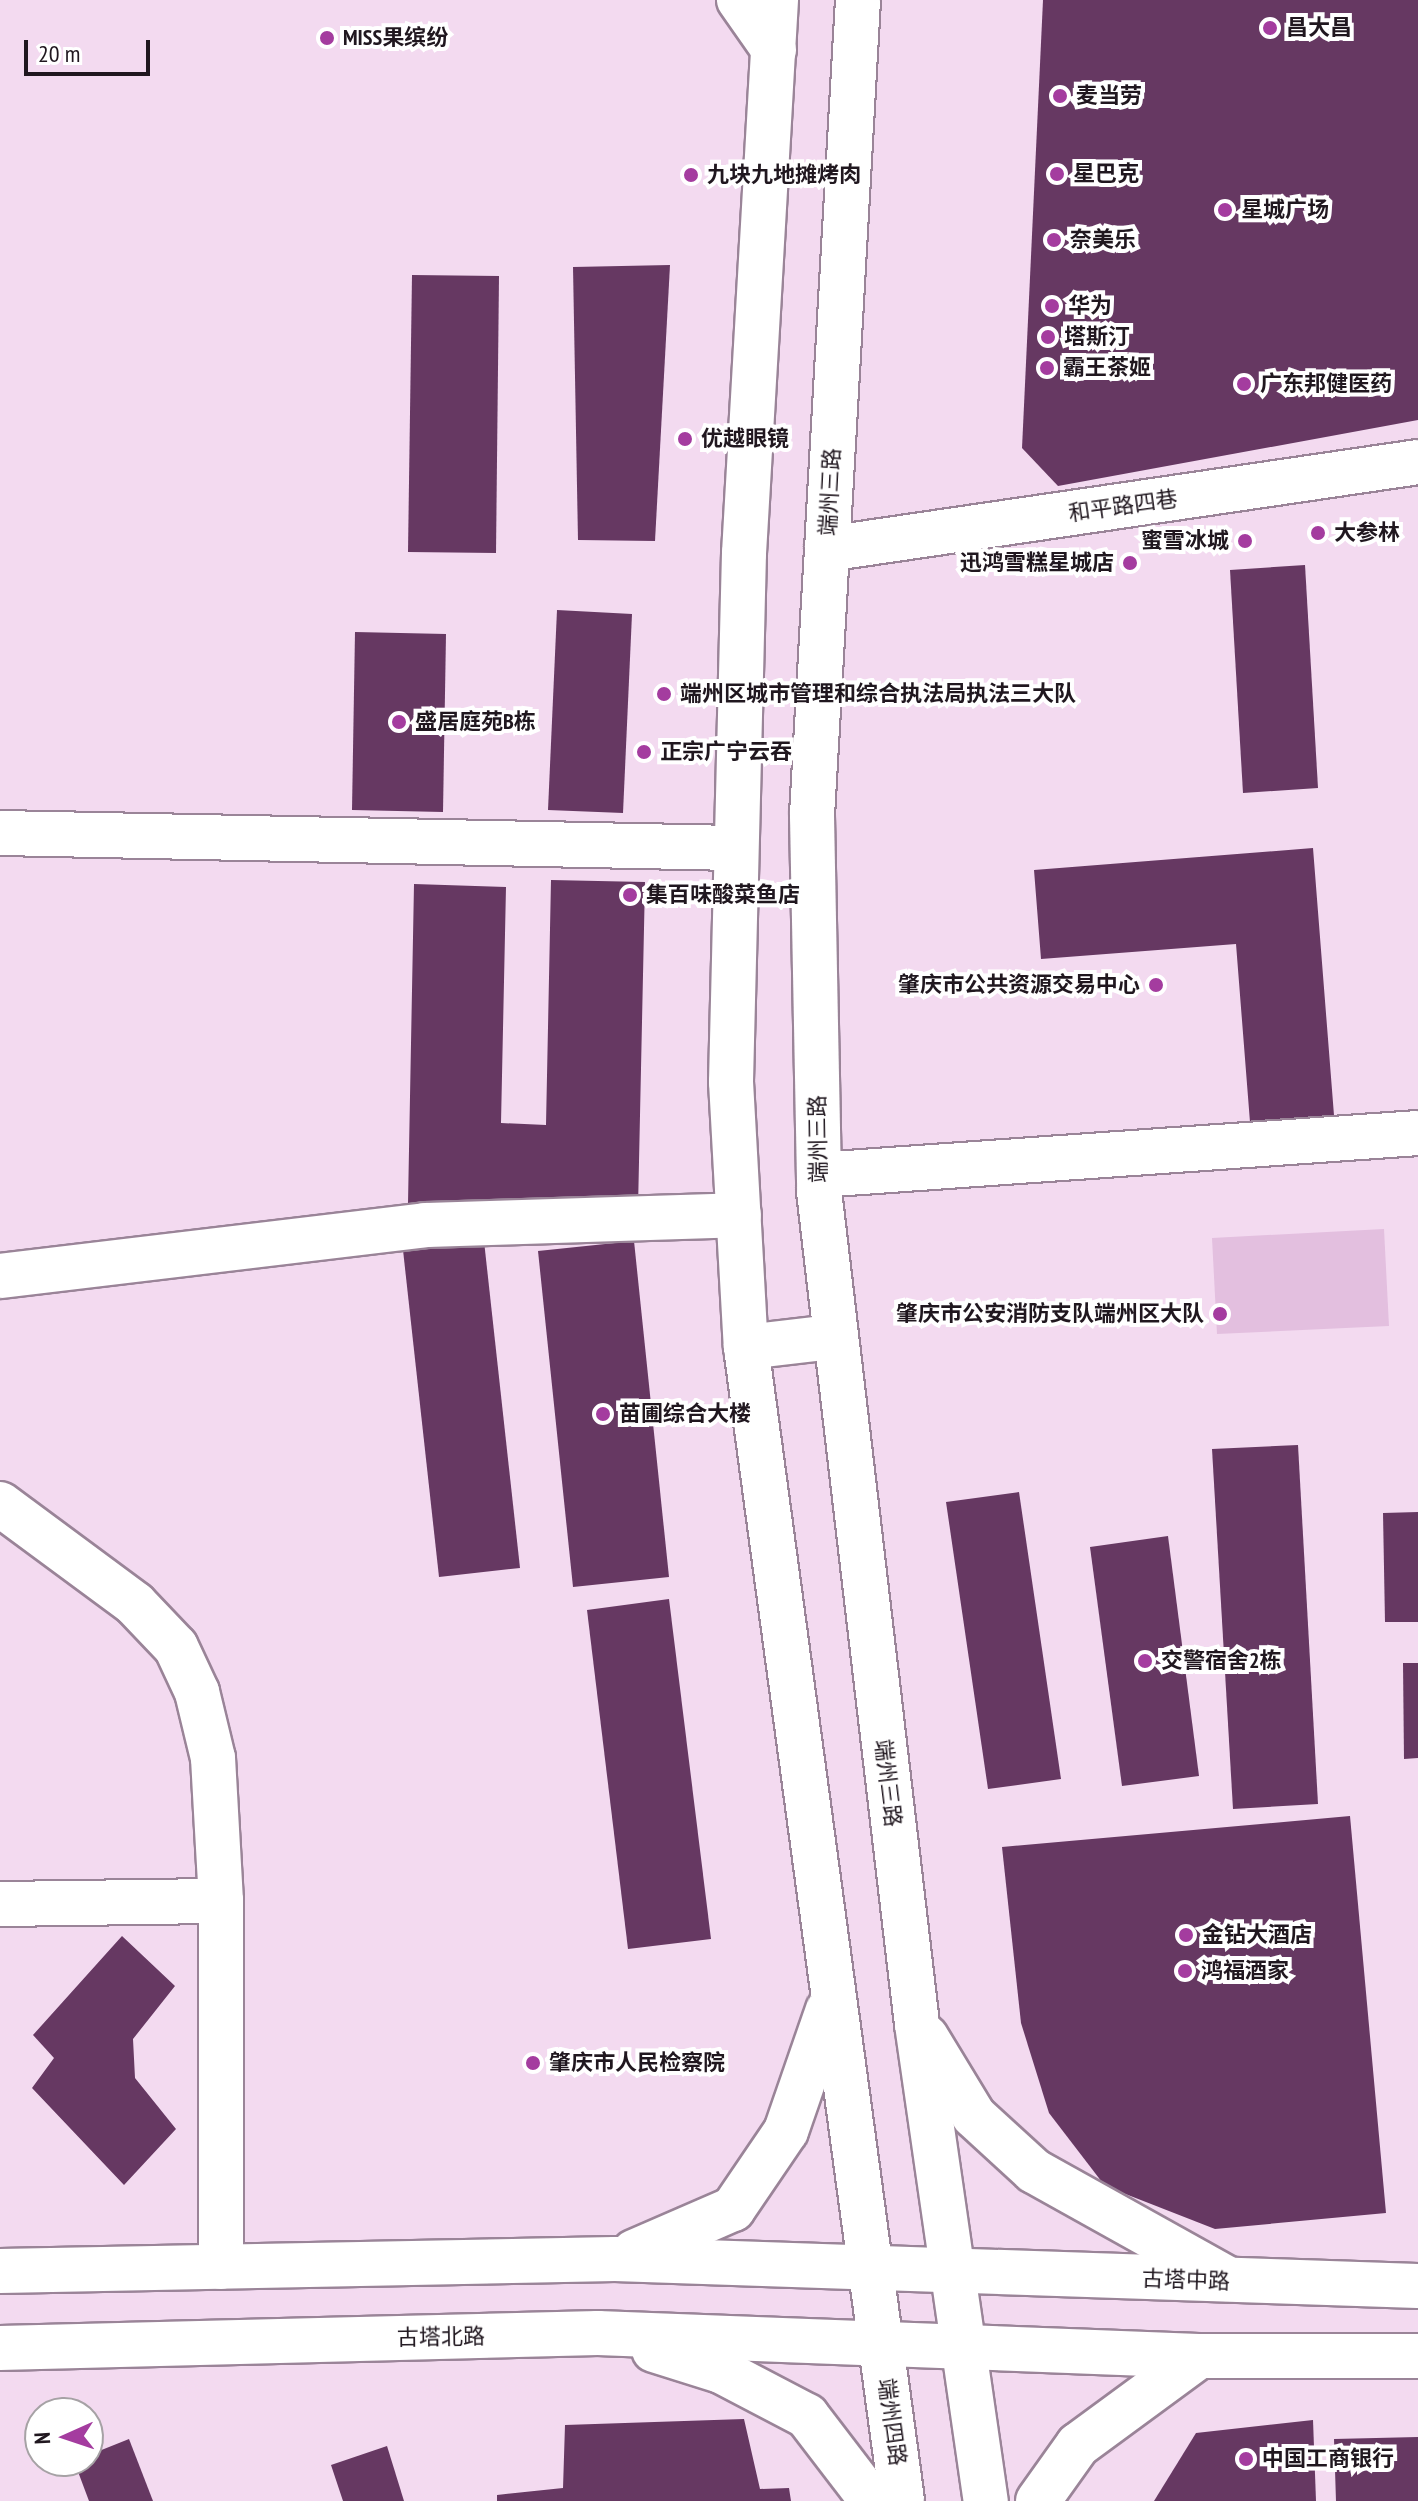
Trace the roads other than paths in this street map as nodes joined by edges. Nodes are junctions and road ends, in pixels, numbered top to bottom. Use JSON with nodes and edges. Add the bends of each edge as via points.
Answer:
{"nodes":[{"id":1,"x":739,"y":0,"type":"edge"},
{"id":2,"x":776,"y":0,"type":"edge"},
{"id":3,"x":858,"y":0,"type":"edge"},
{"id":4,"x":774,"y":50,"type":"junction"},
{"id":5,"x":1418,"y":462,"type":"edge"},
{"id":6,"x":827,"y":549,"type":"junction"},
{"id":7,"x":0,"y":833,"type":"edge"},
{"id":8,"x":733,"y":848,"type":"junction"},
{"id":9,"x":1418,"y":1133,"type":"edge"},
{"id":10,"x":819,"y":1175,"type":"junction"},
{"id":11,"x":739,"y":1215,"type":"junction"},
{"id":12,"x":0,"y":1276,"type":"edge"},
{"id":13,"x":832,"y":1337,"type":"junction"},
{"id":14,"x":746,"y":1347,"type":"junction"},
{"id":15,"x":0,"y":1504,"type":"edge"},
{"id":16,"x":221,"y":1901,"type":"junction"},
{"id":17,"x":0,"y":1904,"type":"edge"},
{"id":18,"x":834,"y":1988,"type":"junction"},
{"id":19,"x":917,"y":2024,"type":"junction"},
{"id":20,"x":615,"y":2259,"type":"junction"},
{"id":21,"x":221,"y":2267,"type":"junction"},
{"id":22,"x":872,"y":2269,"type":"junction"},
{"id":23,"x":0,"y":2271,"type":"edge"},
{"id":24,"x":953,"y":2271,"type":"junction"},
{"id":25,"x":1233,"y":2282,"type":"junction"},
{"id":26,"x":1418,"y":2286,"type":"edge"},
{"id":27,"x":598,"y":2333,"type":"junction"},
{"id":28,"x":881,"y":2344,"type":"junction"},
{"id":29,"x":964,"y":2347,"type":"junction"},
{"id":30,"x":0,"y":2348,"type":"edge"},
{"id":31,"x":1199,"y":2356,"type":"junction"},
{"id":32,"x":1418,"y":2356,"type":"edge"},
{"id":33,"x":872,"y":2501,"type":"edge"},
{"id":34,"x":902,"y":2501,"type":"edge"},
{"id":35,"x":986,"y":2501,"type":"edge"},
{"id":36,"x":1038,"y":2501,"type":"edge"}],
"edges":[{"from":1,"to":4,"type":"main road"},
{"from":2,"to":4,"type":"main road"},
{"from":3,"to":6,"type":"main road","name":"端州三路"},
{"from":4,"to":8,"type":"main road"},
{"from":5,"to":6,"type":"main road","name":"和平路四巷"},
{"from":6,"to":10,"type":"main road","name":"端州三路","via":[[812,816]]},
{"from":7,"to":8,"type":"main road"},
{"from":8,"to":11,"type":"main road"},
{"from":9,"to":10,"type":"main road"},
{"from":10,"to":13,"type":"main road","name":"端州三路"},
{"from":11,"to":12,"type":"main road","via":[[425,1225]]},
{"from":11,"to":14,"type":"main road"},
{"from":13,"to":14,"type":"main road"},
{"from":13,"to":19,"type":"main road","name":"端州三路"},
{"from":14,"to":18,"type":"main road"},
{"from":15,"to":16,"type":"main road","via":[[135,1604],[176,1647],[197,1692],[213,1758]]},
{"from":16,"to":17,"type":"main road"},
{"from":16,"to":21,"type":"main road"},
{"from":18,"to":20,"type":"main road","via":[[810,2076],[786,2131],[733,2209]]},
{"from":18,"to":22,"type":"main road"},
{"from":19,"to":24,"type":"main road","name":"端州三路"},
{"from":19,"to":25,"type":"main road","via":[[974,2116],[1034,2171]]},
{"from":20,"to":21,"type":"main road"},
{"from":20,"to":22,"type":"main road"},
{"from":21,"to":23,"type":"main road"},
{"from":22,"to":24,"type":"main road","name":"古塔中路"},
{"from":22,"to":28,"type":"main road","name":"端州四路"},
{"from":24,"to":25,"type":"main road","name":"古塔中路"},
{"from":24,"to":29,"type":"main road","name":"端州三路"},
{"from":25,"to":26,"type":"main road","name":"古塔中路"},
{"from":27,"to":28,"type":"main road","name":"古塔北路"},
{"from":27,"to":30,"type":"main road","name":"古塔北路"},
{"from":27,"to":33,"type":"main road","via":[[721,2371],[807,2416]]},
{"from":28,"to":29,"type":"main road","name":"古塔北路"},
{"from":28,"to":34,"type":"main road","name":"端州四路"},
{"from":29,"to":31,"type":"main road"},
{"from":29,"to":35,"type":"main road"},
{"from":31,"to":32,"type":"main road"},
{"from":31,"to":36,"type":"main road","via":[[1078,2445]]}]}
